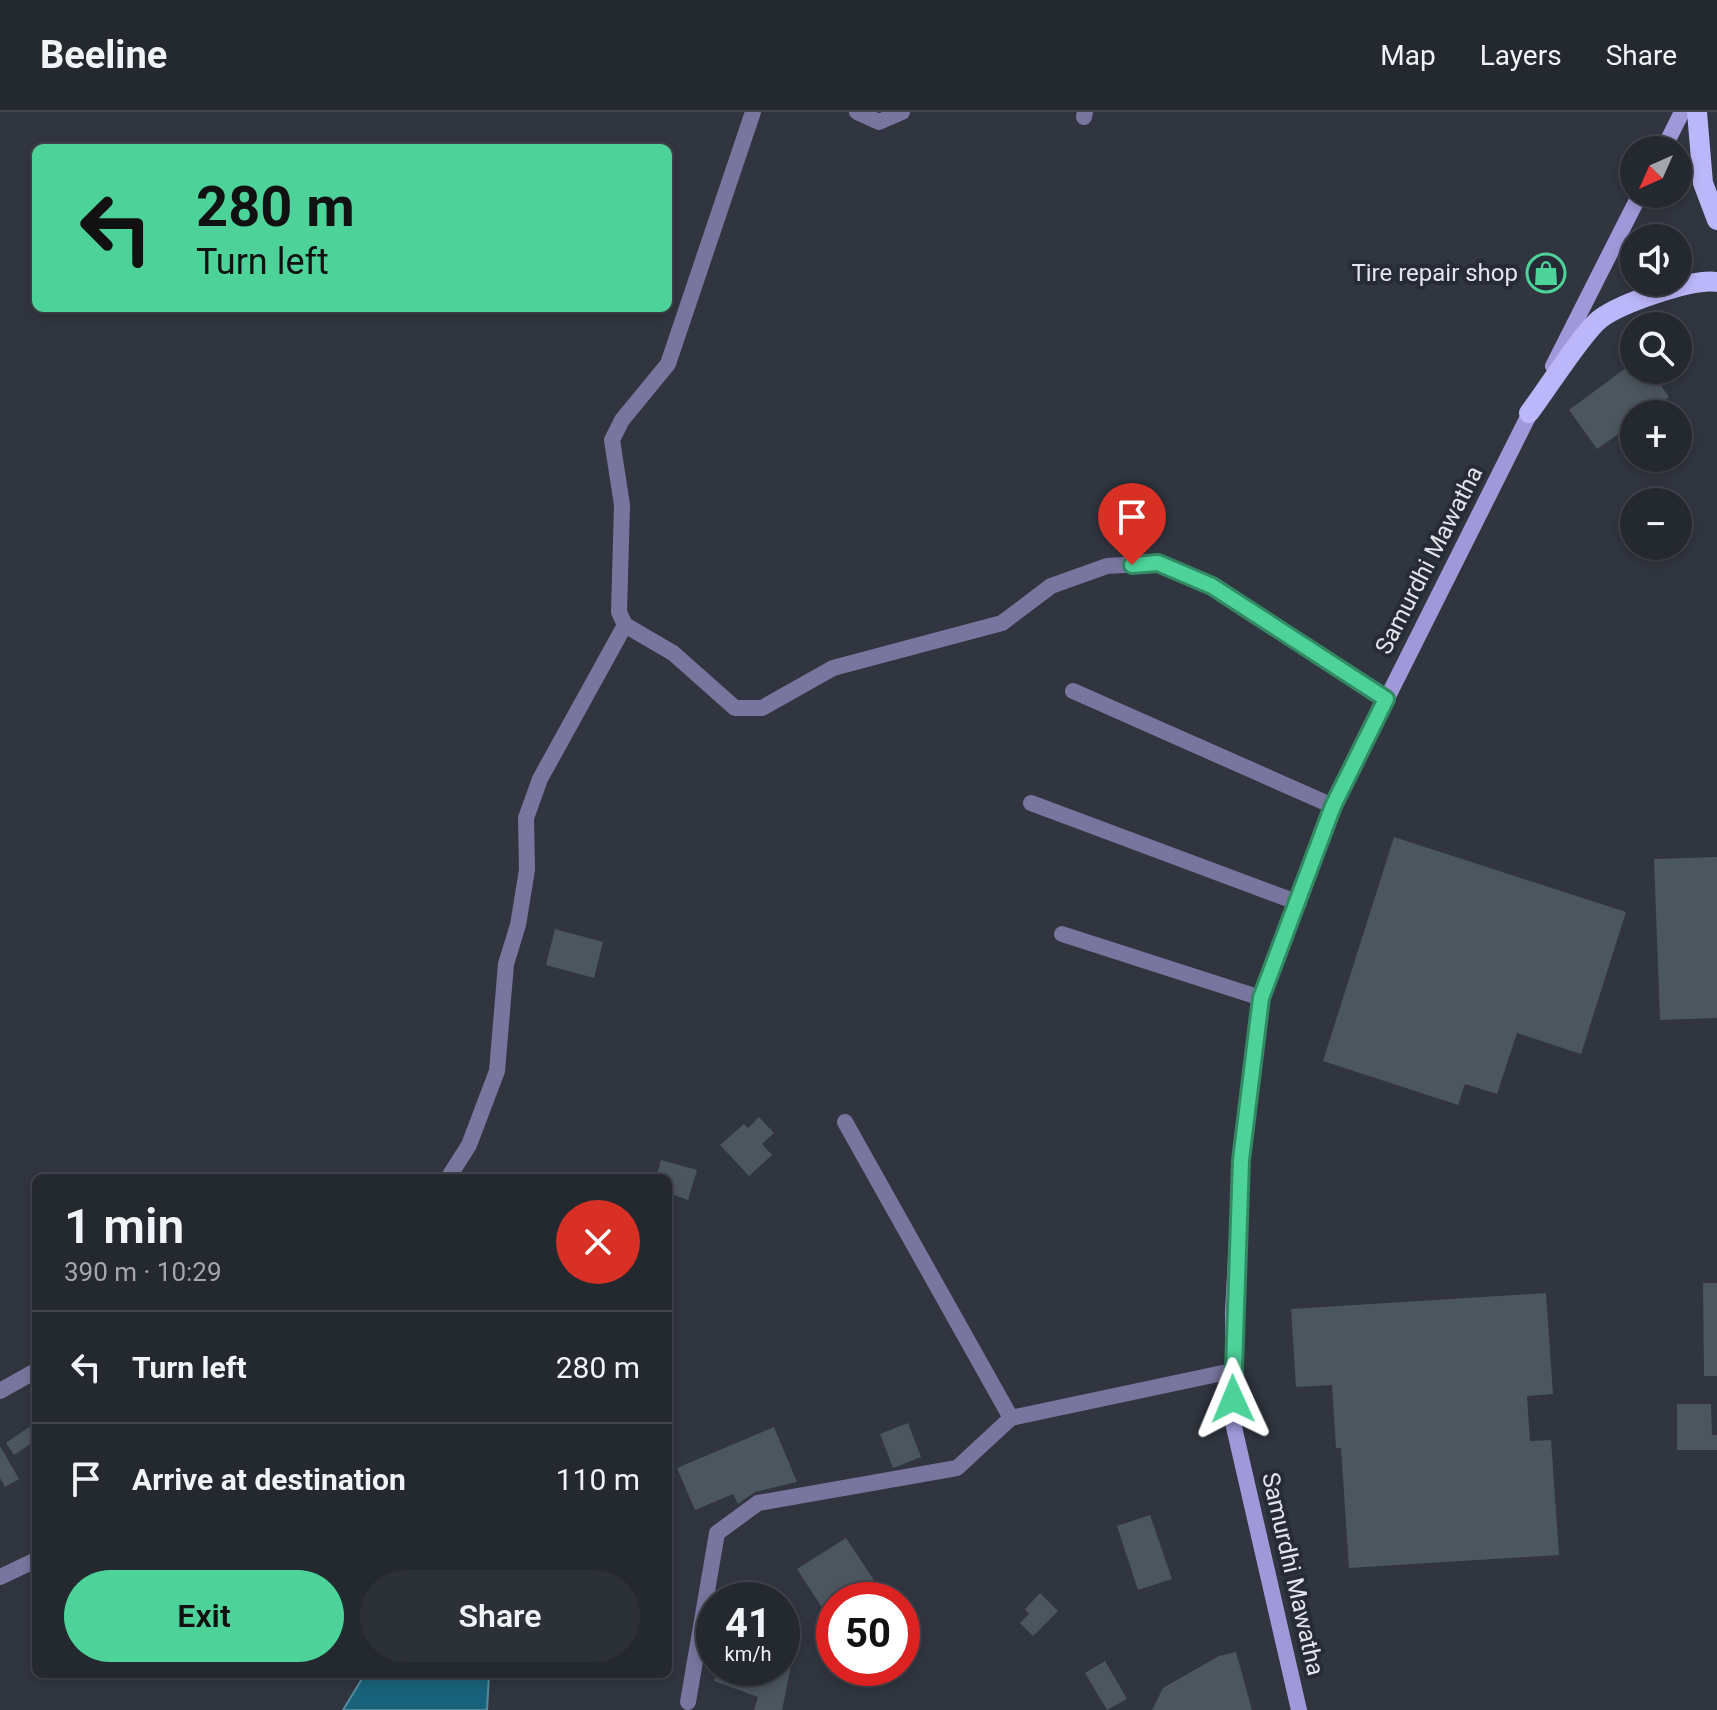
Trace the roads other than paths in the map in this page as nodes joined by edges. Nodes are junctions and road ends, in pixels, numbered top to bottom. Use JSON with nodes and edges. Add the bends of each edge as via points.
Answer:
{"nodes":[{"id":1,"x":753,"y":112,"type":"edge"},
{"id":2,"x":857,"y":112,"type":"edge"},
{"id":3,"x":902,"y":112,"type":"edge"},
{"id":4,"x":1682,"y":112,"type":"edge"},
{"id":5,"x":1697,"y":112,"type":"edge"},
{"id":6,"x":1670,"y":136,"type":"edge"},
{"id":7,"x":1633,"y":208,"type":"edge"},
{"id":8,"x":1717,"y":220,"type":"edge"},
{"id":9,"x":1717,"y":282,"type":"edge"},
{"id":10,"x":1529,"y":413,"type":"junction"},
{"id":11,"x":625,"y":625,"type":"junction"},
{"id":12,"x":1073,"y":691,"type":"dead end"},
{"id":13,"x":1386,"y":699,"type":"junction"},
{"id":14,"x":1031,"y":803,"type":"dead end"},
{"id":15,"x":1333,"y":806,"type":"junction"},
{"id":16,"x":1299,"y":903,"type":"junction"},
{"id":17,"x":1062,"y":934,"type":"dead end"},
{"id":18,"x":1261,"y":998,"type":"junction"},
{"id":19,"x":845,"y":1122,"type":"dead end"},
{"id":20,"x":451,"y":1174,"type":"edge"},
{"id":21,"x":1232,"y":1371,"type":"junction"},
{"id":22,"x":32,"y":1373,"type":"dead end"},
{"id":23,"x":0,"y":1391,"type":"edge"},
{"id":24,"x":1011,"y":1418,"type":"junction"},
{"id":25,"x":32,"y":1562,"type":"edge"},
{"id":26,"x":0,"y":1577,"type":"edge"},
{"id":27,"x":688,"y":1702,"type":"dead end"},
{"id":28,"x":1299,"y":1710,"type":"edge"}],
"edges":[{"from":1,"to":11,"type":"street","via":[[668,364],[612,440],[622,505],[619,612]]},
{"from":2,"to":3,"type":"street","via":[[879,122]]},
{"from":4,"to":6,"type":"main road"},
{"from":5,"to":8,"type":"main road","via":[[1703,183]]},
{"from":7,"to":10,"type":"main road","name":"Samurdhi Mawatha"},
{"from":9,"to":10,"type":"main road","via":[[1702,279],[1600,319]]},
{"from":10,"to":13,"type":"main road","name":"Samurdhi Mawatha"},
{"from":11,"to":13,"type":"street","via":[[673,653],[735,708],[762,708],[833,668],[1002,623],[1051,586],[1107,566],[1158,563],[1212,586]]},
{"from":11,"to":20,"type":"street","via":[[540,779],[526,818],[527,870],[506,964],[497,1071],[469,1145]]},
{"from":12,"to":15,"type":"street"},
{"from":13,"to":15,"type":"main road","name":"Samurdhi Mawatha"},
{"from":14,"to":16,"type":"street"},
{"from":15,"to":16,"type":"main road","name":"Samurdhi Mawatha"},
{"from":16,"to":18,"type":"main road","name":"Samurdhi Mawatha"},
{"from":17,"to":18,"type":"street"},
{"from":18,"to":21,"type":"main road","name":"Samurdhi Mawatha","via":[[1241,1160]]},
{"from":19,"to":24,"type":"street"},
{"from":21,"to":24,"type":"street"},
{"from":21,"to":28,"type":"main road","name":"Samurdhi Mawatha","via":[[1234,1427]]},
{"from":22,"to":23,"type":"street"},
{"from":24,"to":27,"type":"street","via":[[957,1468],[758,1503],[717,1533]]},
{"from":25,"to":26,"type":"street"}]}
